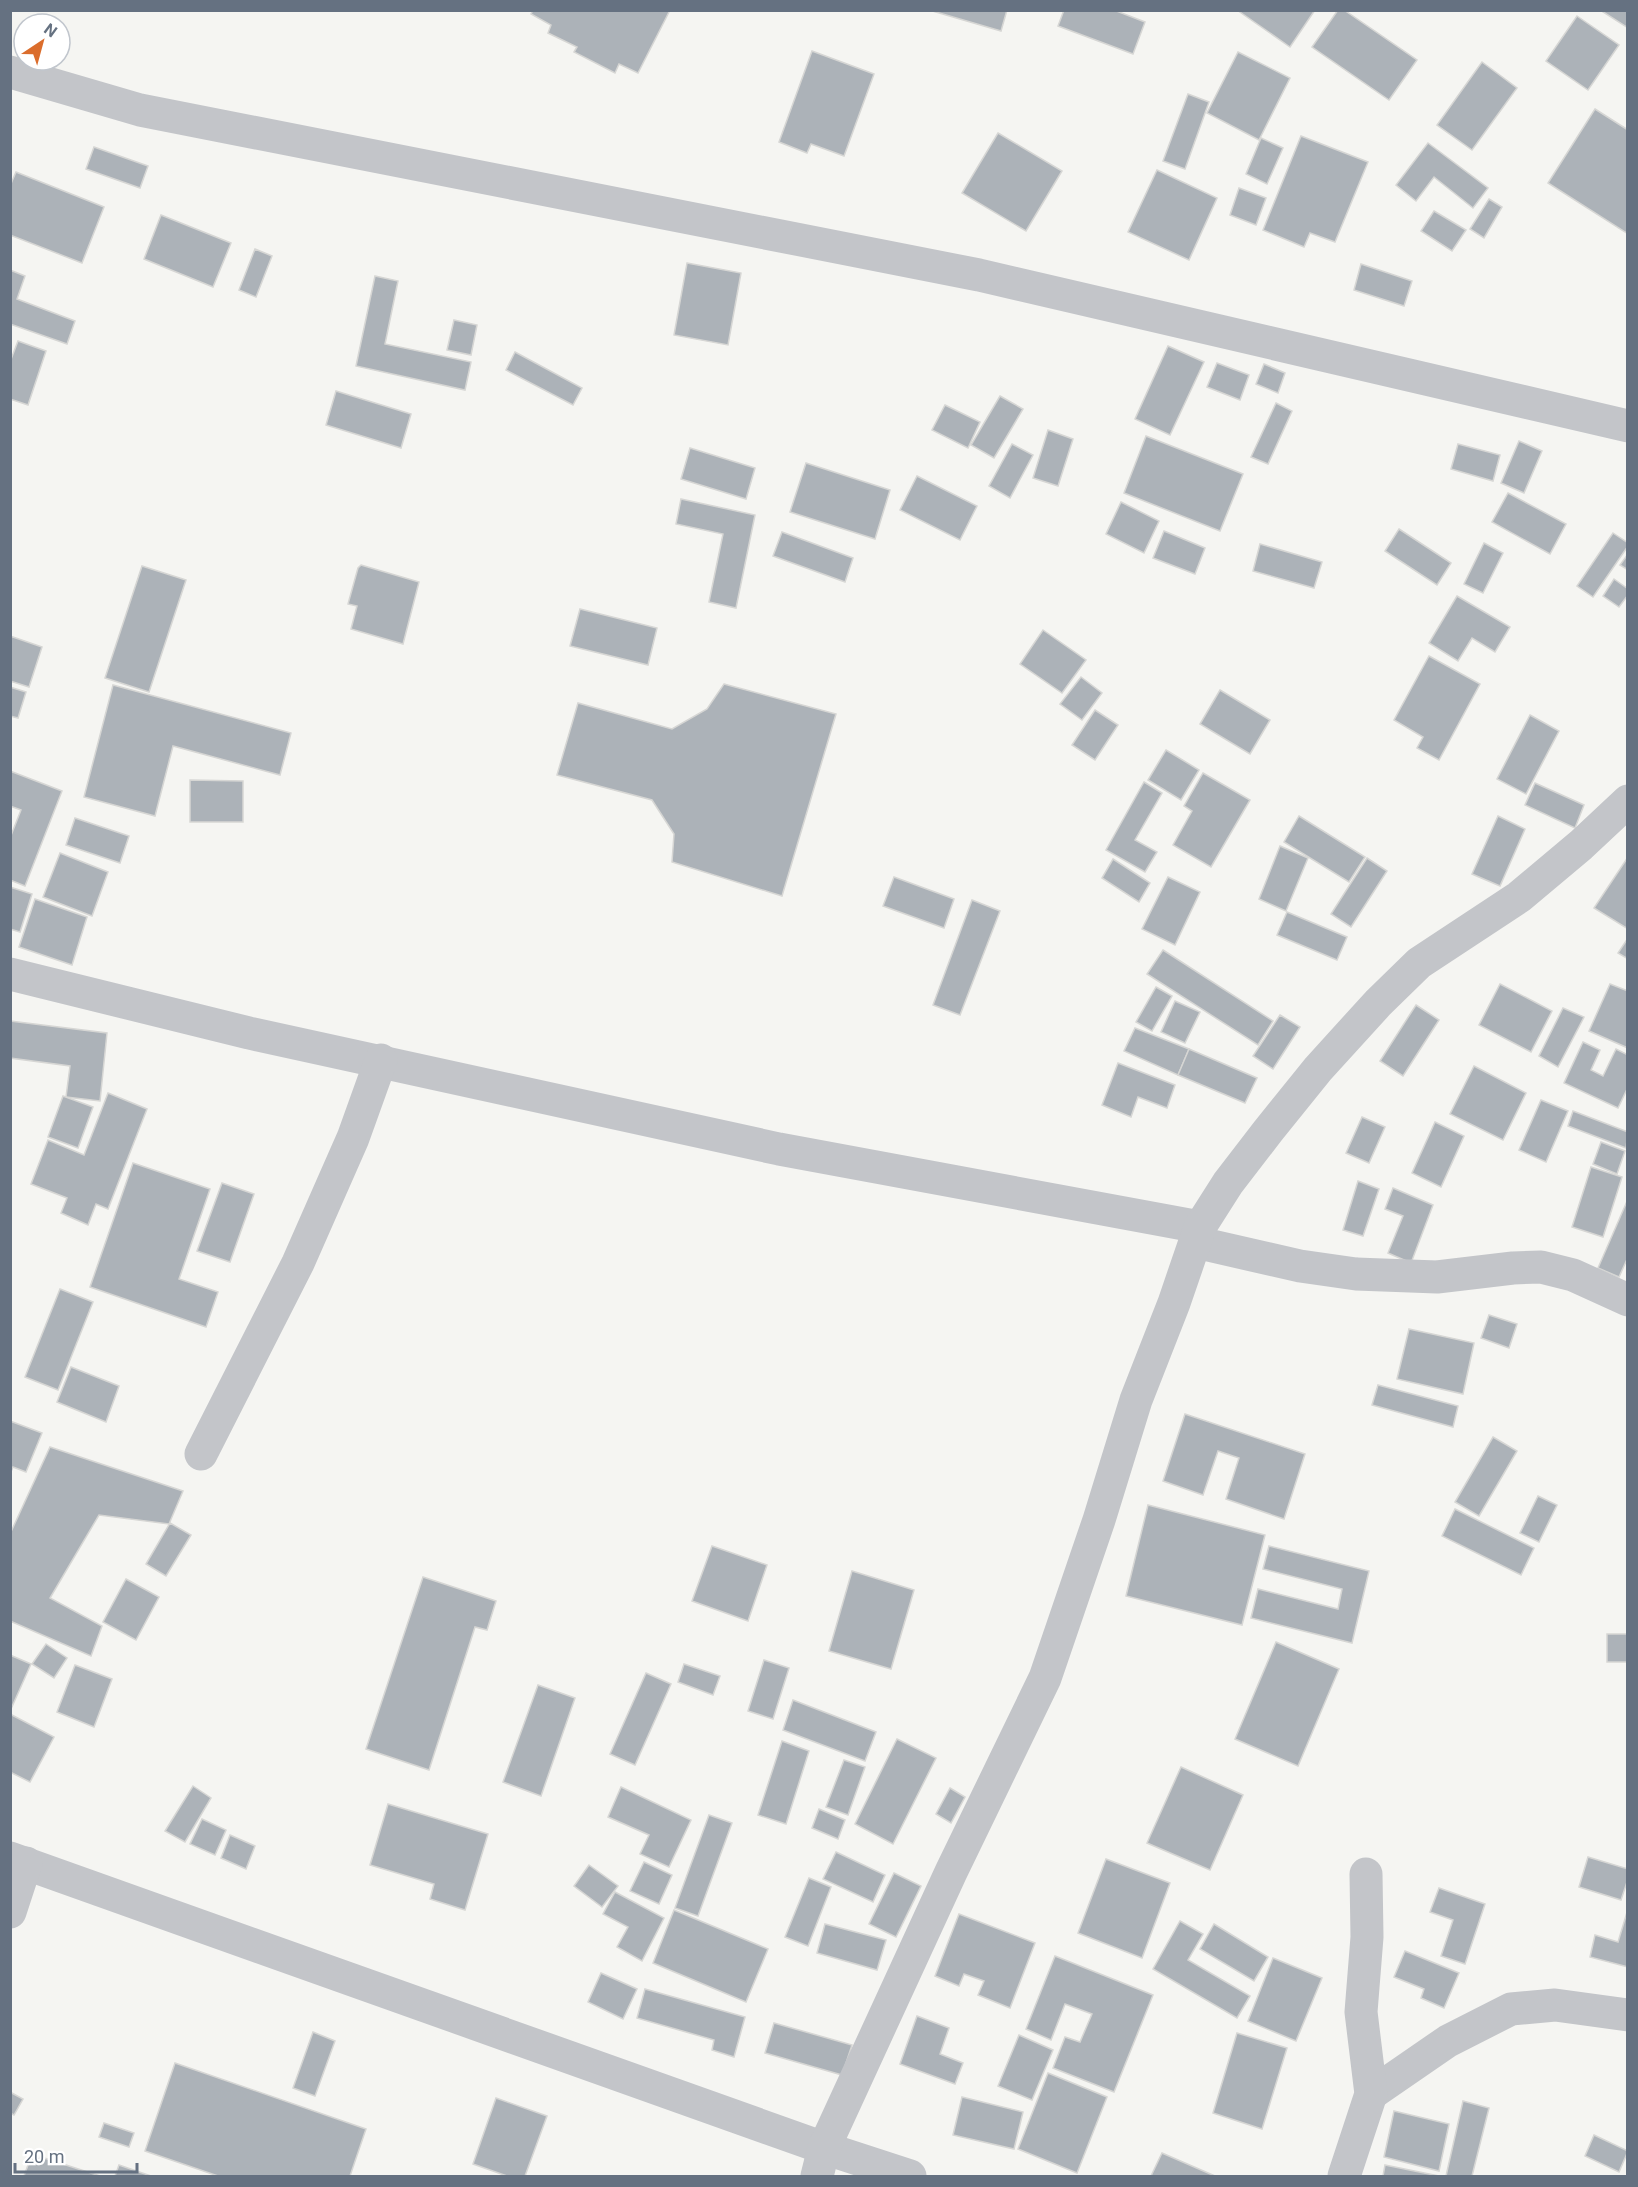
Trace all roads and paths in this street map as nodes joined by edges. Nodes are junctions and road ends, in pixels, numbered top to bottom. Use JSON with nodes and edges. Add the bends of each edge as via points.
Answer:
{"nodes":[{"id":1,"x":10,"y":72,"type":"edge"},
{"id":2,"x":1628,"y":426,"type":"edge"},
{"id":3,"x":1628,"y":801,"type":"edge"},
{"id":4,"x":10,"y":974,"type":"edge"},
{"id":5,"x":381,"y":1060,"type":"junction"},
{"id":6,"x":1197,"y":1234,"type":"junction"},
{"id":7,"x":1628,"y":1300,"type":"edge"},
{"id":8,"x":201,"y":1454,"type":"dead end"},
{"id":9,"x":18,"y":1860,"type":"edge"},
{"id":10,"x":1366,"y":1874,"type":"dead end"},
{"id":11,"x":10,"y":1912,"type":"edge"},
{"id":12,"x":1628,"y":2015,"type":"edge"},
{"id":13,"x":1371,"y":2094,"type":"junction"},
{"id":14,"x":820,"y":2162,"type":"edge"},
{"id":15,"x":910,"y":2176,"type":"edge"},
{"id":16,"x":1344,"y":2176,"type":"edge"}],
"edges":[{"from":1,"to":2,"type":"street","via":[[140,110],[980,275]]},
{"from":3,"to":6,"type":"street","via":[[1519,897],[1419,963],[1378,1003],[1268,1131],[1228,1183]]},
{"from":4,"to":5,"type":"street","via":[[249,1033]]},
{"from":5,"to":6,"type":"street","via":[[779,1149]]},
{"from":5,"to":8,"type":"street","via":[[353,1138],[298,1263]]},
{"from":6,"to":7,"type":"street","via":[[1300,1266],[1356,1274],[1437,1277],[1541,1267],[1573,1275]]},
{"from":6,"to":14,"type":"street","via":[[1136,1400],[1045,1678],[951,1872]]},
{"from":9,"to":11,"type":"street"},
{"from":9,"to":14,"type":"street"},
{"from":10,"to":13,"type":"street","via":[[1367,1937],[1361,2012]]},
{"from":12,"to":13,"type":"street","via":[[1555,2005],[1511,2009],[1448,2041]]},
{"from":13,"to":16,"type":"street"},
{"from":14,"to":15,"type":"street"}]}
